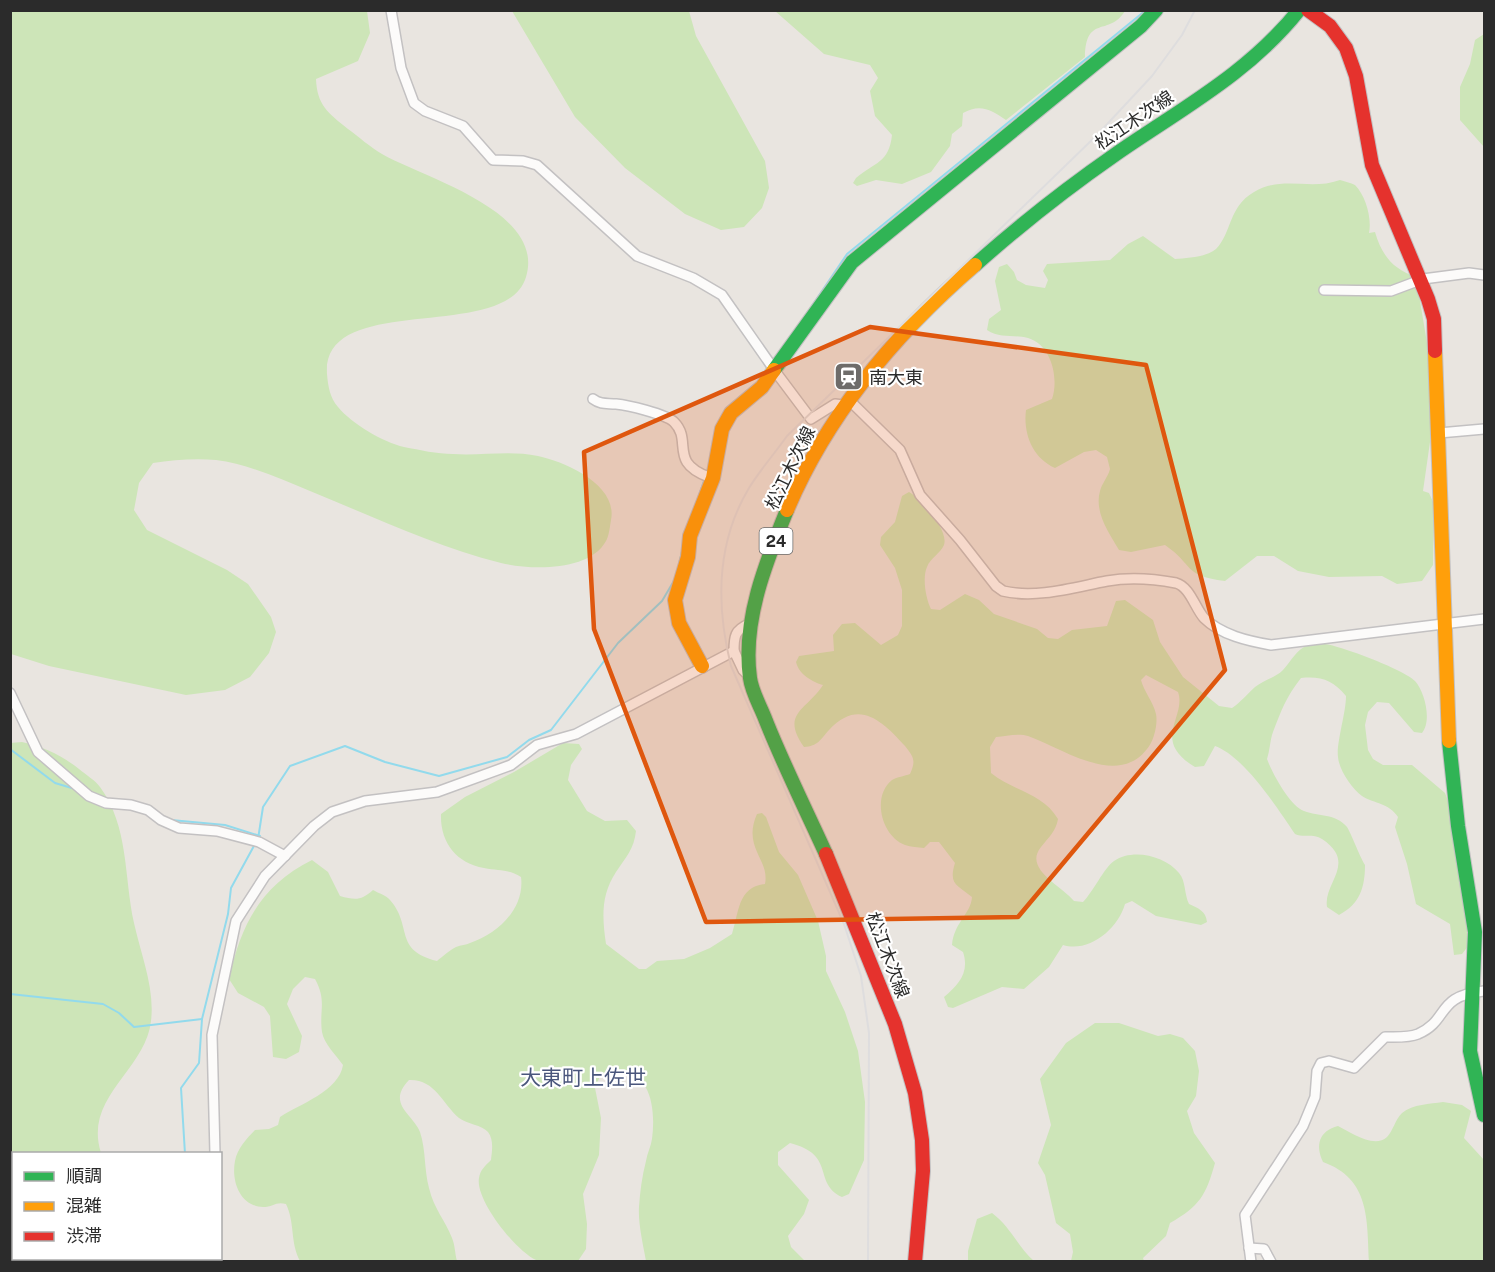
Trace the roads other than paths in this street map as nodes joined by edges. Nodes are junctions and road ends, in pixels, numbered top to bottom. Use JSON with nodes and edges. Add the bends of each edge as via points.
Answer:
{"nodes":[{"id":1,"x":391,"y":10,"type":"edge"},
{"id":2,"x":1156,"y":10,"type":"edge"},
{"id":3,"x":1299,"y":10,"type":"edge"},
{"id":4,"x":1308,"y":10,"type":"edge"},
{"id":5,"x":1485,"y":275,"type":"edge"},
{"id":6,"x":1423,"y":279,"type":"junction"},
{"id":7,"x":1324,"y":290,"type":"dead end"},
{"id":8,"x":772,"y":367,"type":"junction"},
{"id":9,"x":593,"y":399,"type":"dead end"},
{"id":10,"x":845,"y":402,"type":"junction"},
{"id":11,"x":1485,"y":429,"type":"edge"},
{"id":12,"x":1439,"y":433,"type":"junction"},
{"id":13,"x":709,"y":477,"type":"junction"},
{"id":14,"x":1485,"y":619,"type":"edge"},
{"id":15,"x":749,"y":624,"type":"junction"},
{"id":16,"x":1445,"y":624,"type":"junction"},
{"id":17,"x":734,"y":651,"type":"junction"},
{"id":18,"x":702,"y":666,"type":"junction"},
{"id":19,"x":750,"y":677,"type":"junction"},
{"id":20,"x":10,"y":693,"type":"edge"},
{"id":21,"x":285,"y":856,"type":"junction"},
{"id":22,"x":1479,"y":992,"type":"edge"},
{"id":23,"x":1485,"y":1115,"type":"edge"},
{"id":24,"x":215,"y":1152,"type":"edge"},
{"id":25,"x":1249,"y":1248,"type":"junction"},
{"id":26,"x":915,"y":1262,"type":"edge"},
{"id":27,"x":1251,"y":1262,"type":"edge"},
{"id":28,"x":1271,"y":1262,"type":"edge"}],
"edges":[{"from":1,"to":8,"type":"street","via":[[401,68],[417,106],[463,126],[493,160],[537,165],[637,256],[693,278],[722,295]]},
{"from":2,"to":8,"type":"street","via":[[852,262]]},
{"from":3,"to":10,"type":"street","name":"松江木次線","number":"24","via":[[1285,31],[1257,56],[1100,165],[1009,238],[910,326]]},
{"from":4,"to":6,"type":"street","via":[[1326,21],[1346,48],[1355,73],[1373,165]]},
{"from":5,"to":6,"type":"street","via":[[1469,273]]},
{"from":6,"to":7,"type":"street","via":[[1391,291]]},
{"from":6,"to":12,"type":"street","via":[[1437,340]]},
{"from":8,"to":10,"type":"street","via":[[811,419]]},
{"from":8,"to":13,"type":"street","via":[[762,387],[731,413],[722,429]]},
{"from":9,"to":13,"type":"street","via":[[600,404],[617,404],[671,419],[679,431],[685,460],[693,470]]},
{"from":10,"to":15,"type":"street","name":"松江木次線","number":"24","via":[[781,527],[758,584]]},
{"from":10,"to":16,"type":"street","via":[[900,450],[920,495],[1004,591],[1067,590],[1110,580],[1175,583],[1185,589],[1201,614],[1220,629],[1245,640],[1271,645]]},
{"from":11,"to":12,"type":"street"},
{"from":12,"to":16,"type":"street"},
{"from":13,"to":18,"type":"street","via":[[690,536],[674,608],[682,632]]},
{"from":14,"to":16,"type":"street"},
{"from":15,"to":17,"type":"street","via":[[734,636]]},
{"from":15,"to":19,"type":"street","name":"松江木次線","number":"24"},
{"from":16,"to":22,"type":"street","via":[[1450,758],[1475,932]]},
{"from":17,"to":18,"type":"street"},
{"from":17,"to":19,"type":"street"},
{"from":18,"to":21,"type":"street","via":[[576,734],[537,745],[511,765],[437,792],[365,801],[332,812]]},
{"from":19,"to":26,"type":"street","name":"松江木次線","number":"24","via":[[777,749],[842,887],[899,1035],[922,1136],[924,1180]]},
{"from":20,"to":21,"type":"street","via":[[38,752],[89,796],[148,810],[179,828],[217,831],[259,842]]},
{"from":21,"to":24,"type":"street","via":[[250,895],[236,921],[212,1035]]},
{"from":22,"to":23,"type":"street","via":[[1470,1051]]},
{"from":22,"to":25,"type":"street","via":[[1453,999],[1417,1034],[1384,1037],[1354,1068],[1329,1061],[1320,1064],[1315,1097],[1303,1126],[1245,1215]]},
{"from":25,"to":27,"type":"street"},
{"from":25,"to":28,"type":"street","via":[[1264,1249]]}]}
